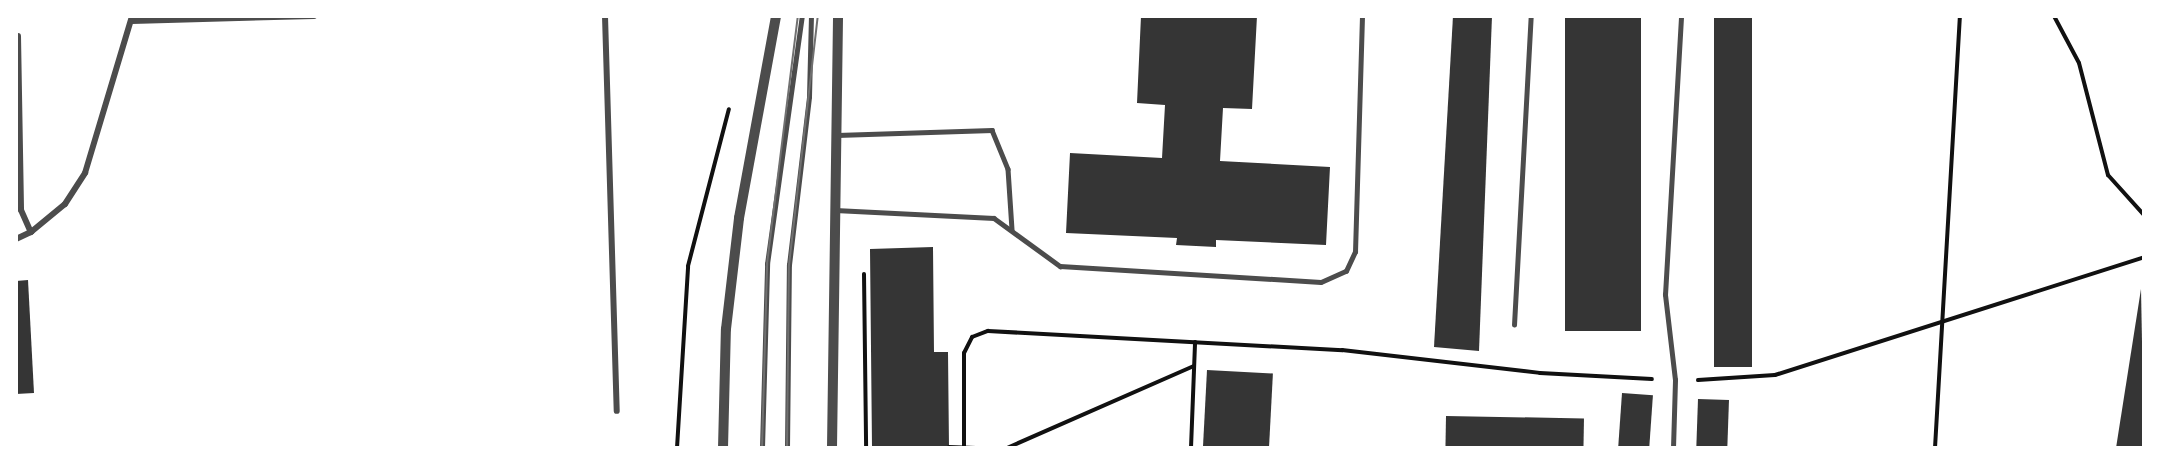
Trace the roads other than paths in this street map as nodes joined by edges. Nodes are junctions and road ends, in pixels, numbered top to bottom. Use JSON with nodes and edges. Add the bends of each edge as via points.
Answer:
{"nodes":[{"id":1,"x":314,"y":16,"type":"edge"},
{"id":2,"x":605,"y":16,"type":"edge"},
{"id":3,"x":776,"y":16,"type":"edge"},
{"id":4,"x":801,"y":16,"type":"edge"},
{"id":5,"x":811,"y":16,"type":"edge"},
{"id":6,"x":838,"y":16,"type":"edge"},
{"id":7,"x":1362,"y":16,"type":"edge"},
{"id":8,"x":1531,"y":16,"type":"edge"},
{"id":9,"x":1681,"y":16,"type":"edge"},
{"id":10,"x":235,"y":18,"type":"edge"},
{"id":11,"x":132,"y":19,"type":"edge"},
{"id":12,"x":18,"y":36,"type":"dead end"},
{"id":13,"x":834,"y":135,"type":"junction"},
{"id":14,"x":832,"y":210,"type":"junction"},
{"id":15,"x":1012,"y":230,"type":"junction"},
{"id":16,"x":31,"y":232,"type":"junction"},
{"id":17,"x":16,"y":239,"type":"edge"},
{"id":18,"x":1514,"y":325,"type":"dead end"},
{"id":19,"x":616,"y":411,"type":"dead end"},
{"id":20,"x":723,"y":447,"type":"edge"},
{"id":21,"x":762,"y":447,"type":"edge"},
{"id":22,"x":787,"y":447,"type":"edge"},
{"id":23,"x":832,"y":447,"type":"edge"},
{"id":24,"x":1673,"y":447,"type":"edge"}],
"edges":[{"from":1,"to":10,"type":"street"},
{"from":2,"to":19,"type":"street"},
{"from":3,"to":20,"type":"street","via":[[739,218],[726,329]]},
{"from":4,"to":21,"type":"lane","via":[[768,254]]},
{"from":5,"to":22,"type":"lane","via":[[809,97],[789,265]]},
{"from":6,"to":13,"type":"street"},
{"from":7,"to":15,"type":"lane","via":[[1355,252],[1346,271],[1321,282],[1060,266]]},
{"from":8,"to":18,"type":"lane"},
{"from":9,"to":24,"type":"lane","via":[[1665,295],[1675,380]]},
{"from":10,"to":11,"type":"street"},
{"from":11,"to":16,"type":"street","via":[[85,173],[65,204]]},
{"from":12,"to":16,"type":"street","via":[[21,210]]},
{"from":13,"to":14,"type":"street"},
{"from":13,"to":15,"type":"lane","via":[[992,130],[1008,169]]},
{"from":14,"to":15,"type":"lane","via":[[994,218]]},
{"from":14,"to":23,"type":"street"},
{"from":16,"to":17,"type":"street"}]}
